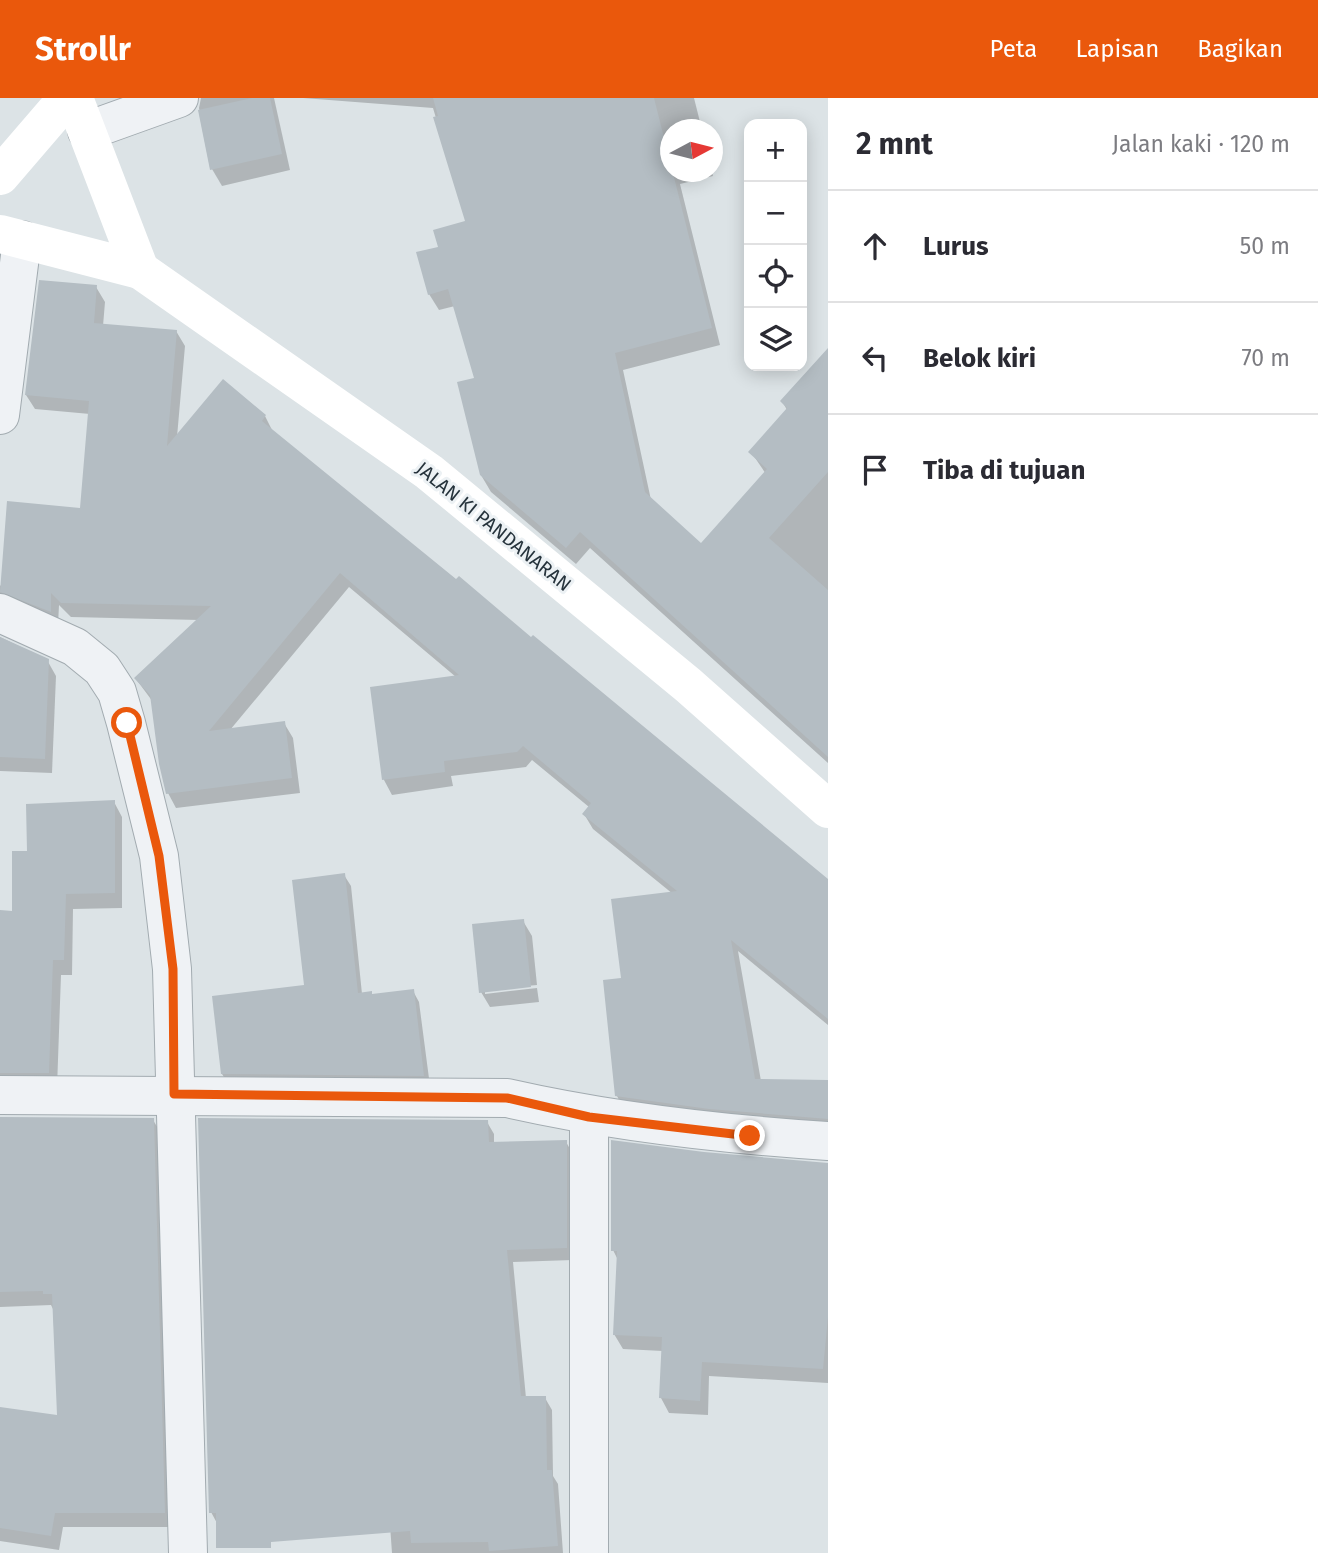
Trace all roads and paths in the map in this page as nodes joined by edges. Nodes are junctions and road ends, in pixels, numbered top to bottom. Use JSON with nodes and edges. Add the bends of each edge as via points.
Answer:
{"nodes":[{"id":1,"x":67,"y":98,"type":"edge"},
{"id":2,"x":179,"y":98,"type":"edge"},
{"id":3,"x":81,"y":114,"type":"edge"},
{"id":4,"x":0,"y":176,"type":"edge"},
{"id":5,"x":11,"y":237,"type":"edge"},
{"id":6,"x":140,"y":270,"type":"junction"},
{"id":7,"x":0,"y":415,"type":"edge"},
{"id":8,"x":0,"y":613,"type":"edge"},
{"id":9,"x":828,"y":809,"type":"edge"},
{"id":10,"x":174,"y":1094,"type":"junction"},
{"id":11,"x":0,"y":1095,"type":"edge"},
{"id":12,"x":589,"y":1117,"type":"junction"},
{"id":13,"x":828,"y":1141,"type":"edge"},
{"id":14,"x":188,"y":1553,"type":"edge"},
{"id":15,"x":589,"y":1553,"type":"edge"}],
"edges":[{"from":1,"to":4,"type":"main road"},
{"from":2,"to":3,"type":"street"},
{"from":3,"to":6,"type":"main road"},
{"from":5,"to":6,"type":"main road"},
{"from":5,"to":7,"type":"street"},
{"from":6,"to":9,"type":"main road","name":"JALAN KI PANDANARAN","via":[[429,472],[688,685]]},
{"from":8,"to":10,"type":"street","via":[[75,647],[102,669],[117,692],[159,856],[173,969]]},
{"from":10,"to":11,"type":"street"},
{"from":10,"to":12,"type":"street","via":[[507,1098]]},
{"from":10,"to":14,"type":"street"},
{"from":12,"to":13,"type":"street"},
{"from":12,"to":15,"type":"street"}]}
